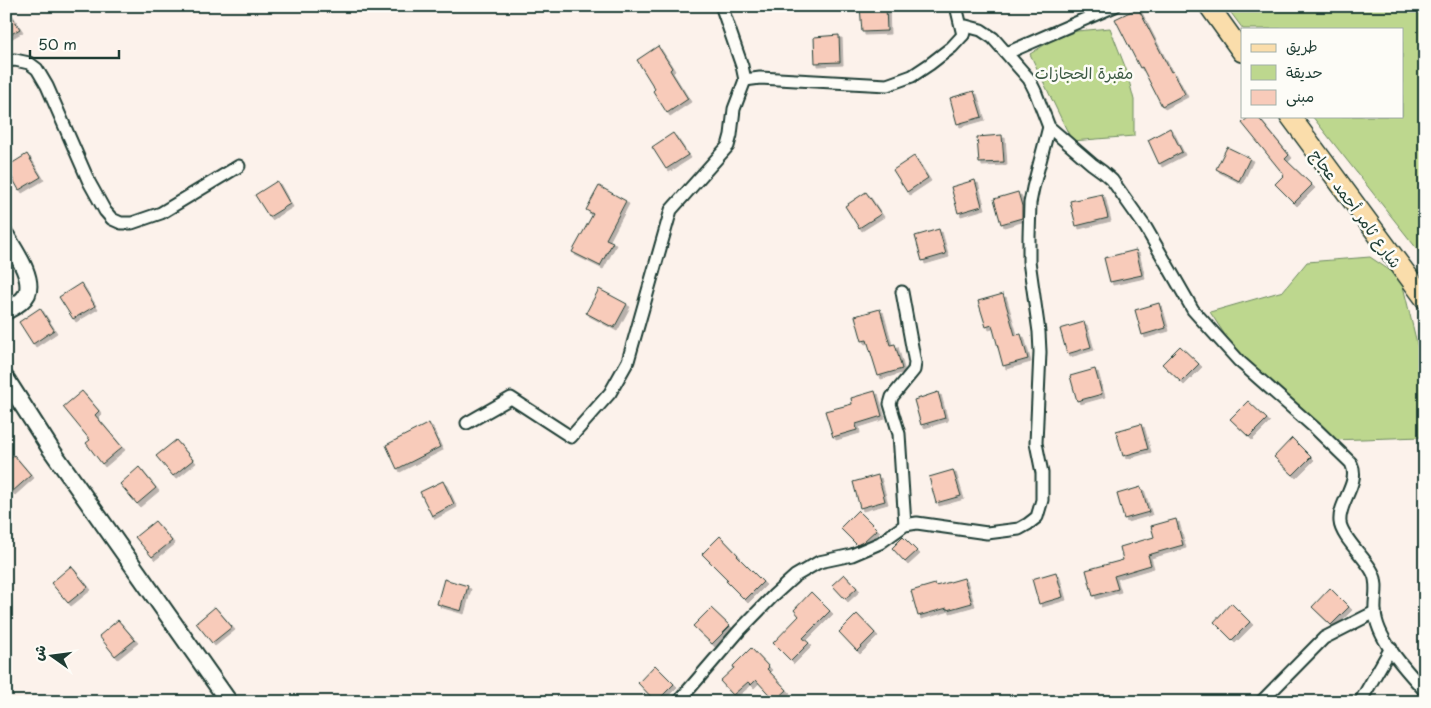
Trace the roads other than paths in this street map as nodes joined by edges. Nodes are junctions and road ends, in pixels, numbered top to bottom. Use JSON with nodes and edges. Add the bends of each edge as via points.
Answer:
{"nodes":[{"id":1,"x":956,"y":6,"type":"edge"},
{"id":2,"x":1115,"y":6,"type":"edge"},
{"id":3,"x":1209,"y":6,"type":"edge"},
{"id":4,"x":722,"y":8,"type":"dead end"},
{"id":5,"x":963,"y":35,"type":"junction"},
{"id":6,"x":1241,"y":51,"type":"edge"},
{"id":7,"x":1007,"y":53,"type":"junction"},
{"id":8,"x":6,"y":62,"type":"edge"},
{"id":9,"x":745,"y":80,"type":"junction"},
{"id":10,"x":1291,"y":118,"type":"edge"},
{"id":11,"x":1049,"y":127,"type":"junction"},
{"id":12,"x":238,"y":166,"type":"dead end"},
{"id":13,"x":6,"y":236,"type":"edge"},
{"id":14,"x":902,"y":292,"type":"dead end"},
{"id":15,"x":1425,"y":300,"type":"edge"},
{"id":16,"x":6,"y":312,"type":"edge"},
{"id":17,"x":6,"y":379,"type":"edge"},
{"id":18,"x":467,"y":423,"type":"dead end"},
{"id":19,"x":905,"y":525,"type":"junction"},
{"id":20,"x":1375,"y":612,"type":"junction"},
{"id":21,"x":1391,"y":648,"type":"junction"},
{"id":22,"x":1425,"y":691,"type":"edge"},
{"id":23,"x":229,"y":702,"type":"edge"},
{"id":24,"x":678,"y":702,"type":"edge"},
{"id":25,"x":1261,"y":702,"type":"edge"},
{"id":26,"x":1360,"y":702,"type":"edge"}],
"edges":[{"from":1,"to":5,"type":"street"},
{"from":2,"to":7,"type":"street"},
{"from":3,"to":6,"type":"main road"},
{"from":4,"to":9,"type":"street"},
{"from":5,"to":7,"type":"street","via":[[966,26],[981,30],[994,38]]},
{"from":5,"to":9,"type":"street","via":[[912,76],[887,85],[760,78]]},
{"from":7,"to":11,"type":"street","via":[[1029,79]]},
{"from":8,"to":12,"type":"street","via":[[29,63],[37,69],[88,182],[112,219],[132,223],[161,212]]},
{"from":9,"to":18,"type":"street","via":[[734,109],[728,146],[671,210],[628,361],[610,393],[572,437],[511,398]]},
{"from":10,"to":15,"type":"main road","name":"شارع ثامر أحمد عجاج"},
{"from":11,"to":19,"type":"street","via":[[1030,203],[1029,261],[1040,352],[1036,443],[1042,473],[1042,500],[1037,517],[1019,529],[988,533],[917,523]]},
{"from":11,"to":20,"type":"street","via":[[1112,180],[1146,228],[1189,304],[1239,361],[1351,463],[1354,476],[1339,520],[1373,572]]},
{"from":13,"to":16,"type":"street","via":[[28,280],[27,293],[20,303]]},
{"from":14,"to":19,"type":"street","via":[[915,363],[914,370],[890,404],[898,434]]},
{"from":17,"to":23,"type":"street","via":[[50,448]]},
{"from":19,"to":24,"type":"street","via":[[880,543],[852,555],[820,562],[795,576],[740,630]]},
{"from":20,"to":21,"type":"street","via":[[1379,631]]},
{"from":20,"to":25,"type":"street","via":[[1324,638]]},
{"from":21,"to":22,"type":"street"},
{"from":21,"to":26,"type":"street"}]}
